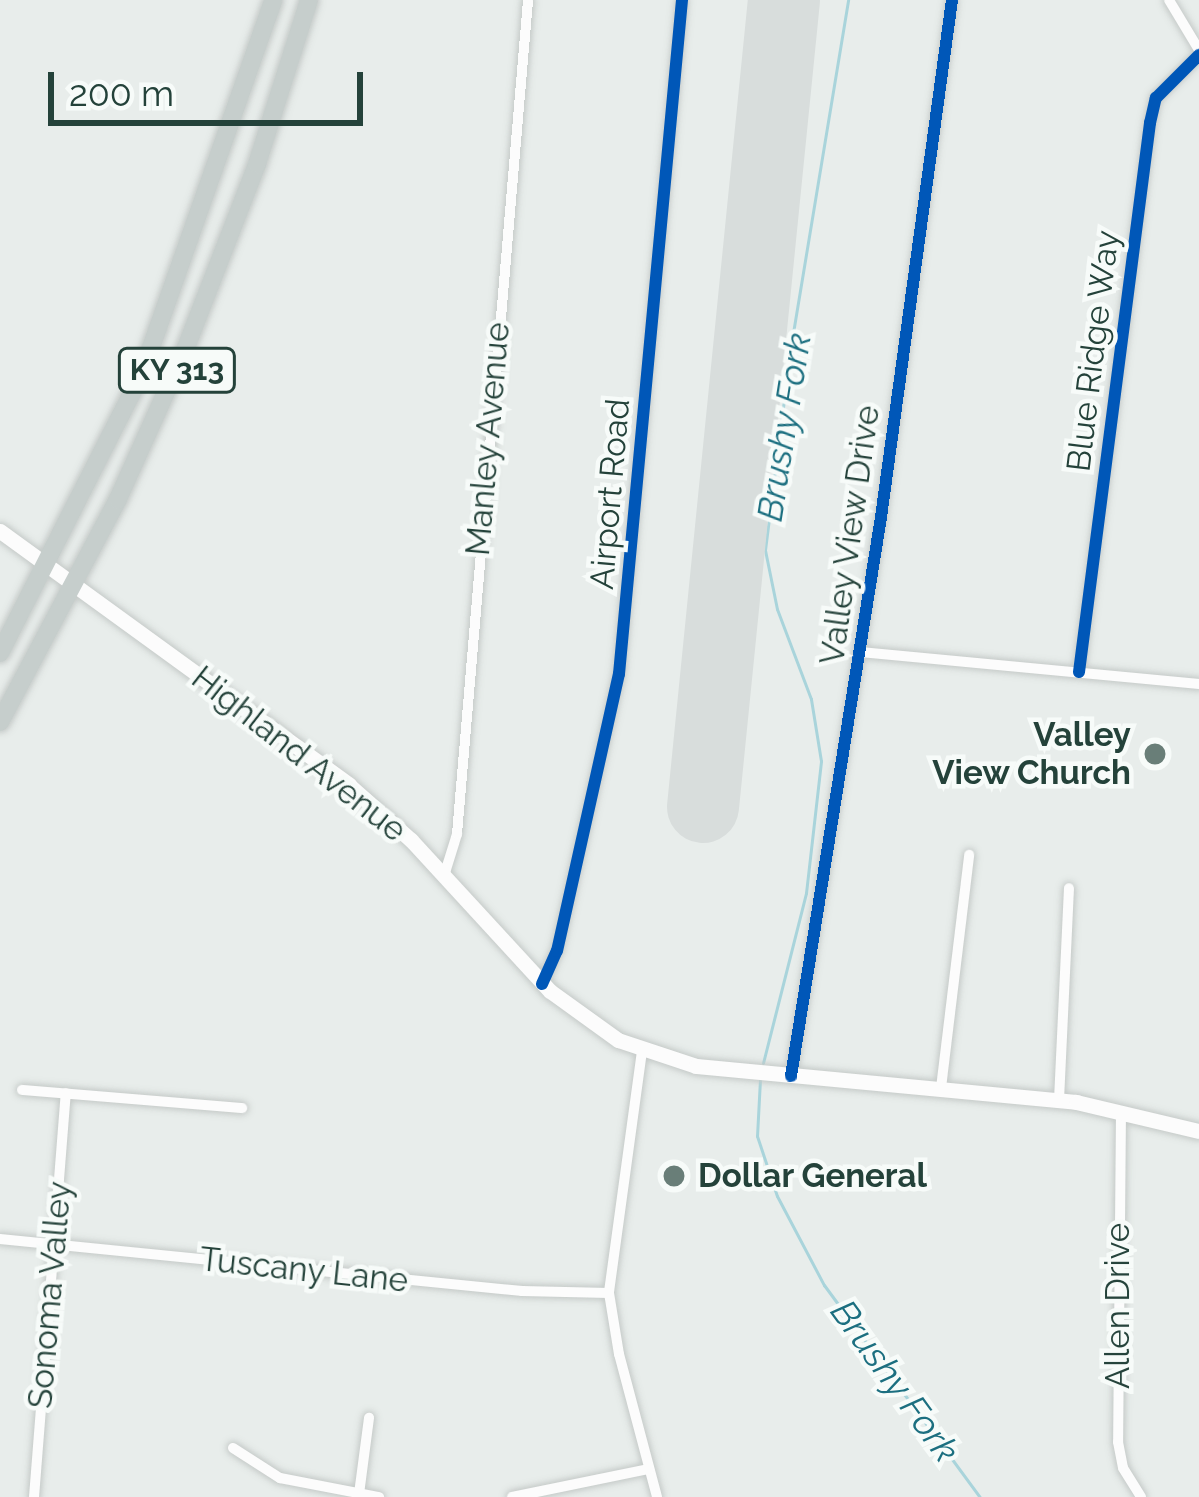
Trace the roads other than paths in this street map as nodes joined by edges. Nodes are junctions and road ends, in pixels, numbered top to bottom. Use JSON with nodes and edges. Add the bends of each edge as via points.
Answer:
{"nodes":[{"id":1,"x":273,"y":0,"type":"edge"},
{"id":2,"x":309,"y":0,"type":"edge"},
{"id":3,"x":527,"y":0,"type":"edge"},
{"id":4,"x":682,"y":0,"type":"edge"},
{"id":5,"x":952,"y":0,"type":"edge"},
{"id":6,"x":1169,"y":0,"type":"edge"},
{"id":7,"x":1199,"y":53,"type":"edge"},
{"id":8,"x":0,"y":531,"type":"edge"},
{"id":9,"x":47,"y":564,"type":"junction"},
{"id":10,"x":74,"y":584,"type":"junction"},
{"id":11,"x":860,"y":652,"type":"junction"},
{"id":12,"x":0,"y":653,"type":"edge"},
{"id":13,"x":1079,"y":672,"type":"junction"},
{"id":14,"x":1199,"y":684,"type":"edge"},
{"id":15,"x":0,"y":722,"type":"edge"},
{"id":16,"x":969,"y":855,"type":"dead end"},
{"id":17,"x":444,"y":876,"type":"junction"},
{"id":18,"x":1069,"y":889,"type":"dead end"},
{"id":19,"x":542,"y":984,"type":"junction"},
{"id":20,"x":642,"y":1051,"type":"junction"},
{"id":21,"x":784,"y":1076,"type":"junction"},
{"id":22,"x":941,"y":1088,"type":"junction"},
{"id":23,"x":22,"y":1090,"type":"dead end"},
{"id":24,"x":66,"y":1093,"type":"junction"},
{"id":25,"x":1059,"y":1100,"type":"junction"},
{"id":26,"x":242,"y":1108,"type":"dead end"},
{"id":27,"x":1121,"y":1110,"type":"junction"},
{"id":28,"x":1199,"y":1131,"type":"edge"},
{"id":29,"x":0,"y":1240,"type":"edge"},
{"id":30,"x":55,"y":1245,"type":"junction"},
{"id":31,"x":609,"y":1293,"type":"junction"},
{"id":32,"x":369,"y":1418,"type":"dead end"},
{"id":33,"x":233,"y":1448,"type":"dead end"},
{"id":34,"x":649,"y":1468,"type":"junction"},
{"id":35,"x":359,"y":1494,"type":"junction"},
{"id":36,"x":527,"y":1496,"type":"edge"},
{"id":37,"x":34,"y":1497,"type":"edge"},
{"id":38,"x":379,"y":1497,"type":"edge"},
{"id":39,"x":512,"y":1497,"type":"edge"},
{"id":40,"x":657,"y":1497,"type":"edge"},
{"id":41,"x":1141,"y":1497,"type":"edge"}],
"edges":[{"from":1,"to":9,"type":"highway","number":"KY 313","via":[[142,373]]},
{"from":2,"to":10,"type":"highway","number":"KY 313","via":[[224,254]]},
{"from":3,"to":17,"type":"street","name":"Manley Avenue","via":[[457,834]]},
{"from":4,"to":19,"type":"street","name":"Airport Road","via":[[619,674],[557,951]]},
{"from":5,"to":11,"type":"street","name":"Valley View Drive"},
{"from":6,"to":7,"type":"street"},
{"from":7,"to":13,"type":"street","name":"Blue Ridge Way","via":[[1156,98],[1150,123]]},
{"from":8,"to":9,"type":"main road","name":"Highland Avenue"},
{"from":9,"to":10,"type":"main road","name":"Highland Avenue"},
{"from":9,"to":12,"type":"highway","number":"KY 313"},
{"from":10,"to":15,"type":"highway","number":"KY 313"},
{"from":10,"to":17,"type":"main road","name":"Highland Avenue","via":[[350,784]]},
{"from":11,"to":13,"type":"street"},
{"from":11,"to":21,"type":"street","name":"Valley View Drive"},
{"from":13,"to":14,"type":"street"},
{"from":16,"to":22,"type":"street"},
{"from":17,"to":19,"type":"main road","name":"Highland Avenue"},
{"from":18,"to":25,"type":"street"},
{"from":19,"to":20,"type":"main road","name":"Highland Avenue","via":[[592,1025]]},
{"from":20,"to":21,"type":"main road","name":"Highland Avenue"},
{"from":20,"to":31,"type":"street"},
{"from":21,"to":22,"type":"main road","name":"Highland Avenue"},
{"from":22,"to":25,"type":"main road","name":"Highland Avenue"},
{"from":23,"to":24,"type":"street"},
{"from":24,"to":26,"type":"street"},
{"from":24,"to":30,"type":"street","name":"Sonoma Valley"},
{"from":25,"to":27,"type":"main road","name":"Highland Avenue"},
{"from":27,"to":28,"type":"main road","name":"Highland Avenue"},
{"from":27,"to":41,"type":"street","name":"Allen Drive","via":[[1118,1442]]},
{"from":29,"to":30,"type":"street","name":"Tuscany Lane"},
{"from":30,"to":31,"type":"street","name":"Tuscany Lane"},
{"from":30,"to":37,"type":"street","name":"Sonoma Valley"},
{"from":31,"to":34,"type":"street"},
{"from":32,"to":35,"type":"street"},
{"from":33,"to":35,"type":"street","via":[[280,1478]]},
{"from":34,"to":36,"type":"street"},
{"from":34,"to":40,"type":"street"},
{"from":35,"to":38,"type":"street"},
{"from":36,"to":39,"type":"street"}]}
